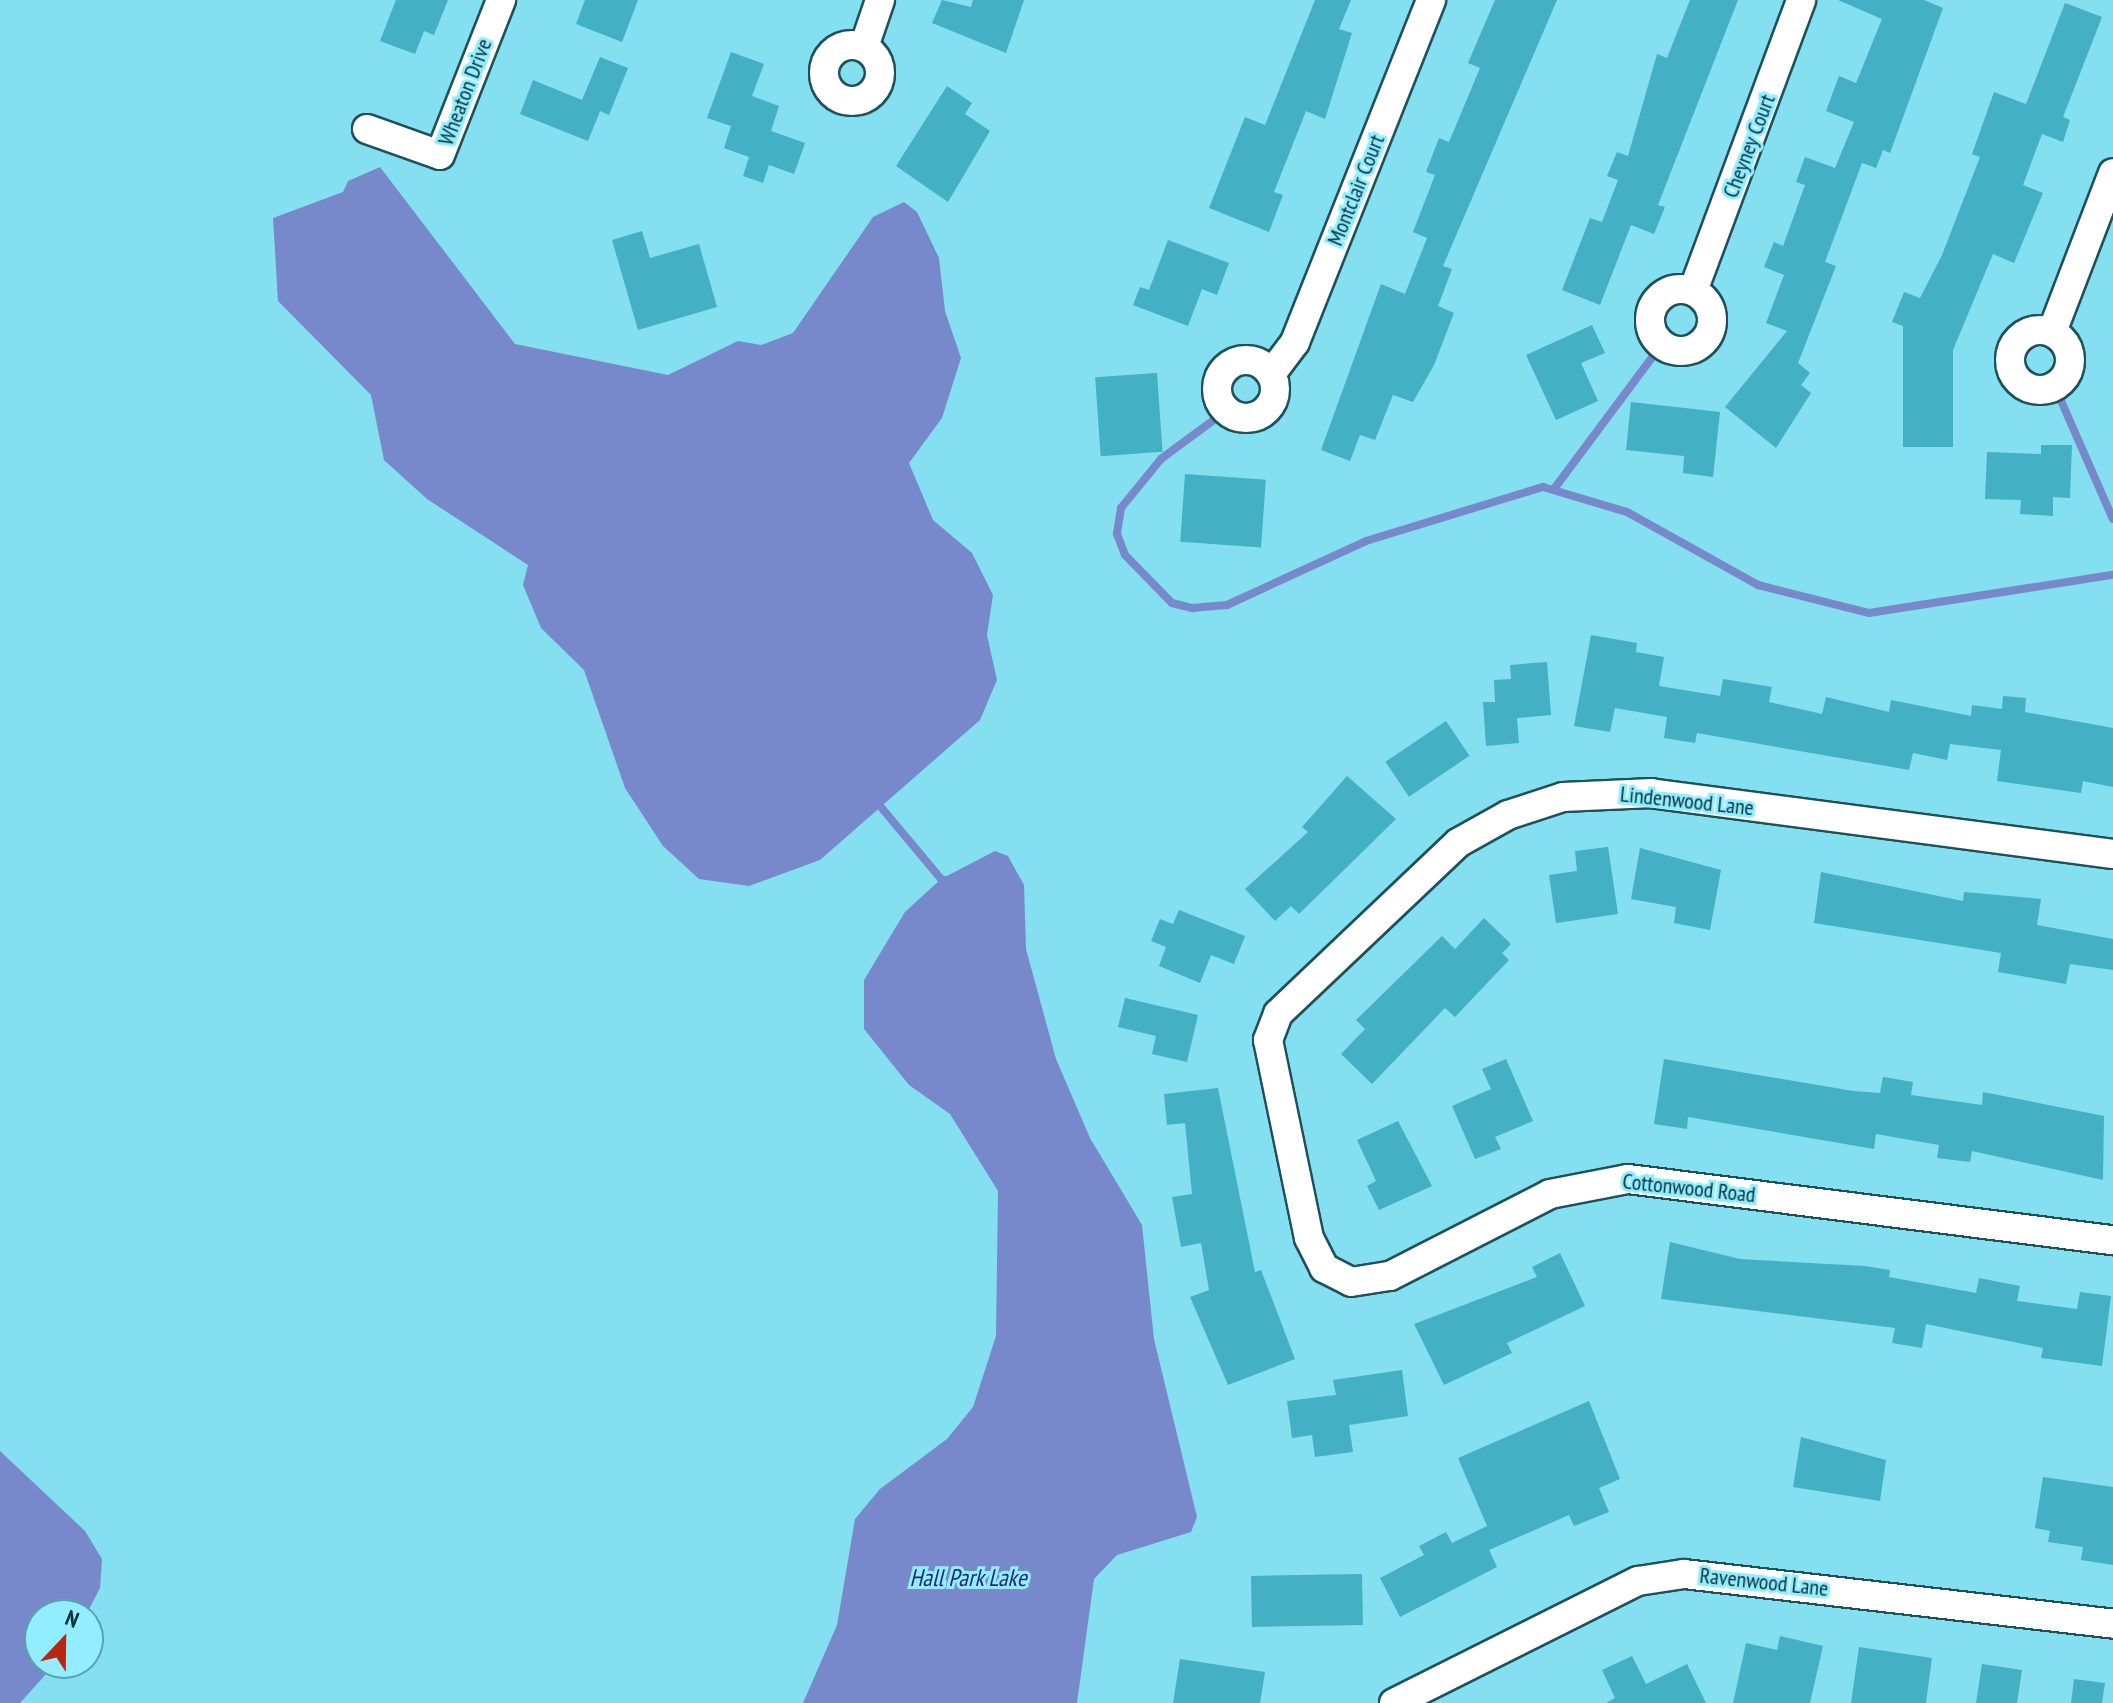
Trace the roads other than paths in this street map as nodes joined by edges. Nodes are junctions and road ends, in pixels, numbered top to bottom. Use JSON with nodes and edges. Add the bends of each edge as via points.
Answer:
{"nodes":[{"id":1,"x":501,"y":0,"type":"edge"},
{"id":2,"x":880,"y":0,"type":"edge"},
{"id":3,"x":1431,"y":0,"type":"edge"},
{"id":4,"x":1801,"y":0,"type":"edge"},
{"id":5,"x":864,"y":47,"type":"dead end"},
{"id":6,"x":367,"y":129,"type":"dead end"},
{"id":7,"x":2113,"y":173,"type":"edge"},
{"id":8,"x":1693,"y":291,"type":"dead end"},
{"id":9,"x":2052,"y":332,"type":"dead end"},
{"id":10,"x":1271,"y":374,"type":"dead end"},
{"id":11,"x":2113,"y":854,"type":"edge"},
{"id":12,"x":1276,"y":1096,"type":"joint"},
{"id":13,"x":2113,"y":1240,"type":"edge"},
{"id":14,"x":2113,"y":1624,"type":"edge"},
{"id":15,"x":1394,"y":1703,"type":"edge"}],
"edges":[{"from":1,"to":6,"type":"street","name":"Wheaton Drive","via":[[440,155]]},
{"from":2,"to":5,"type":"street"},
{"from":3,"to":10,"type":"street","name":"Montclair Court","via":[[1295,342]]},
{"from":4,"to":8,"type":"street","name":"Cheyney Court"},
{"from":7,"to":9,"type":"street"},
{"from":11,"to":12,"type":"street","name":"Lindenwood Lane","via":[[1652,793],[1563,797],[1508,815],[1458,843],[1278,1014],[1268,1040]]},
{"from":12,"to":13,"type":"street","name":"Cottonwood Road","via":[[1315,1257],[1351,1282],[1390,1276],[1550,1194],[1628,1179]]},
{"from":14,"to":15,"type":"street","name":"Ravenwood Lane","via":[[1672,1575],[1596,1600]]}]}
